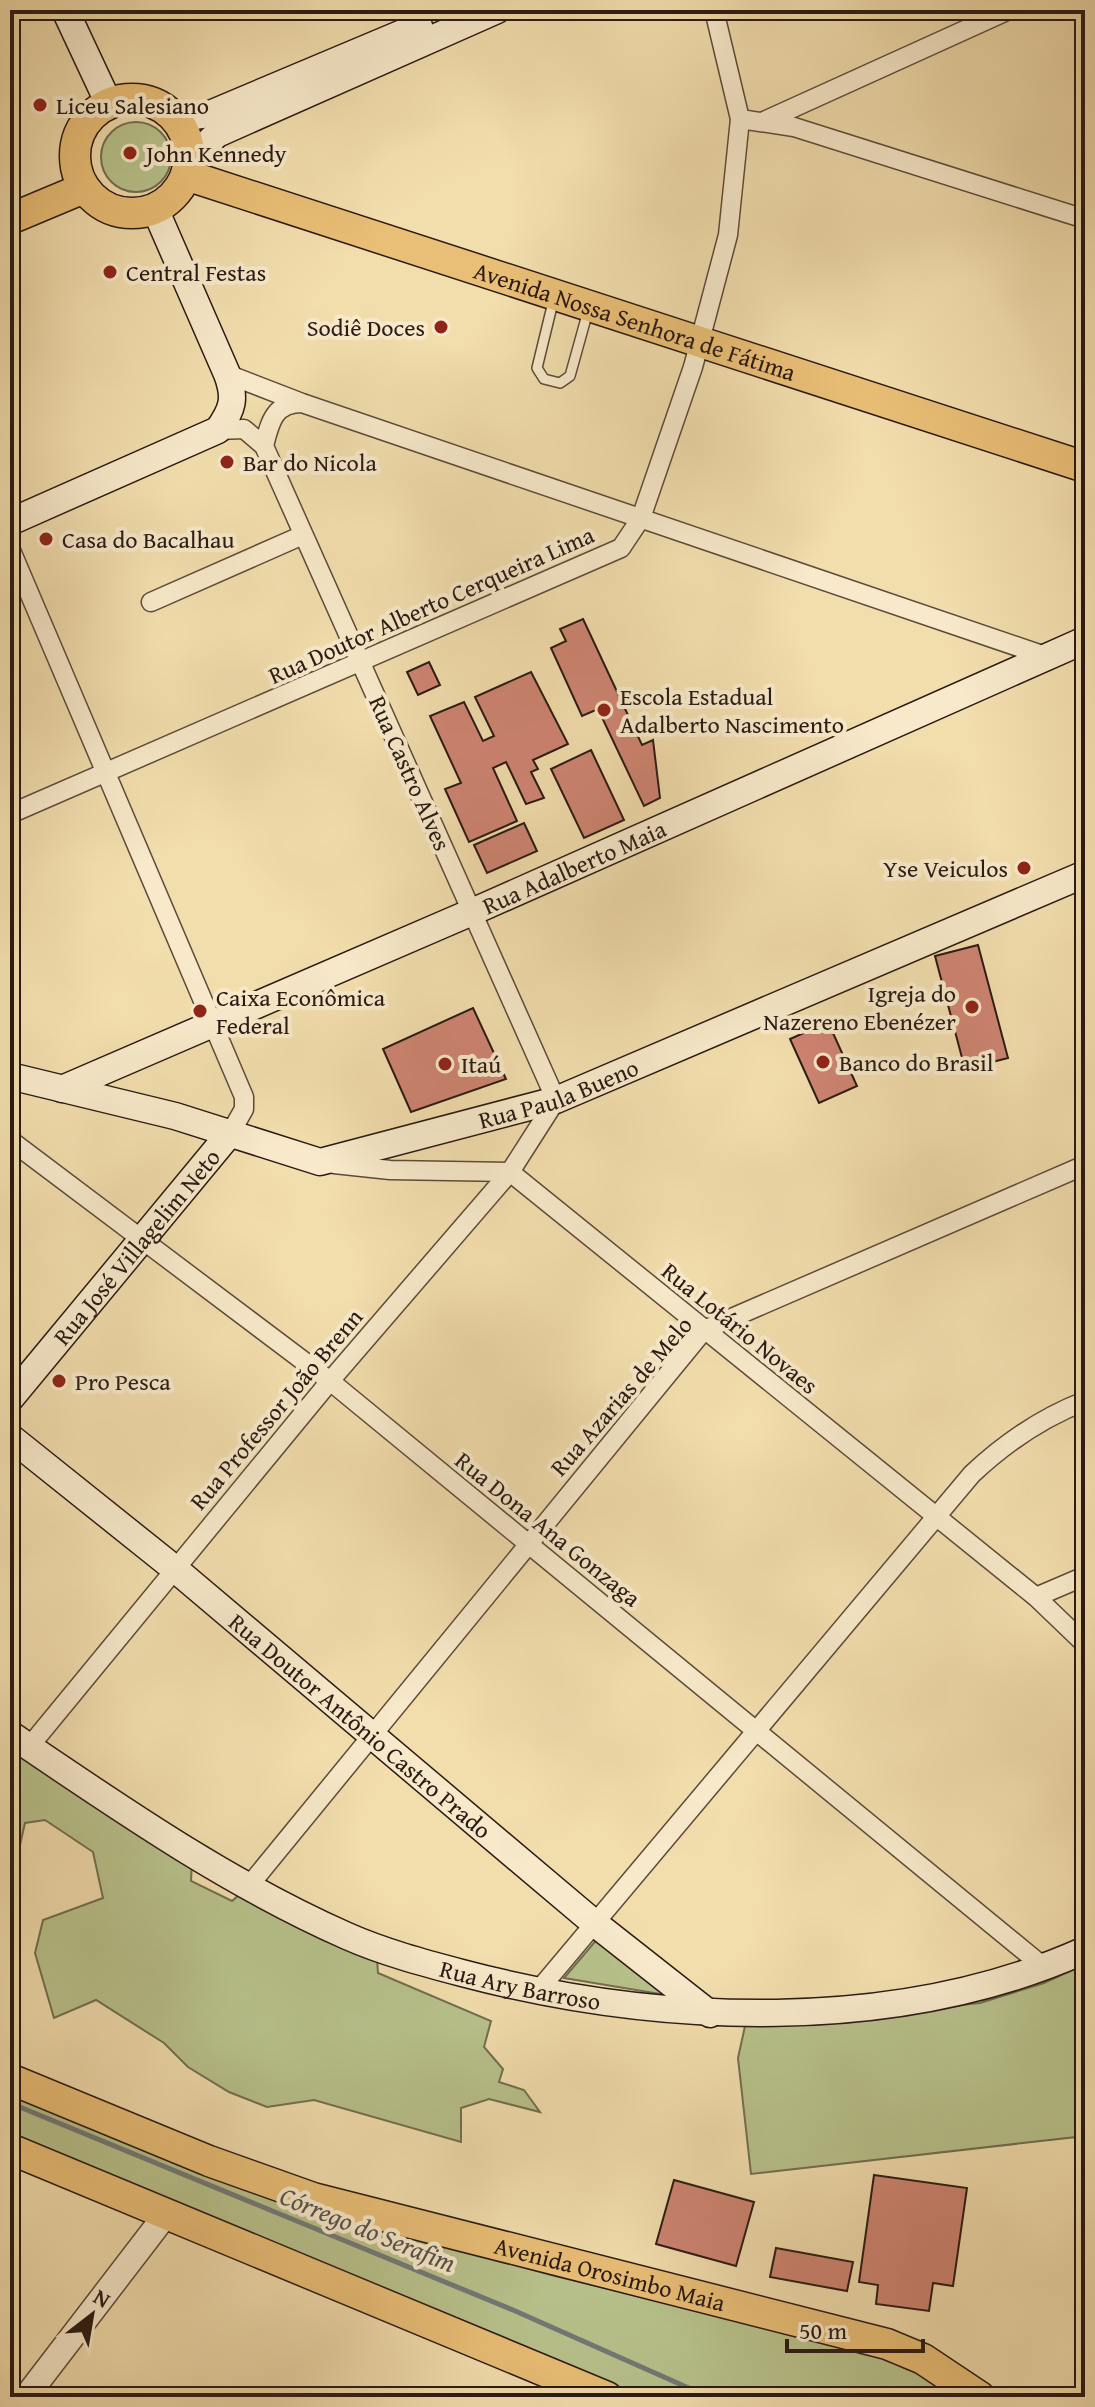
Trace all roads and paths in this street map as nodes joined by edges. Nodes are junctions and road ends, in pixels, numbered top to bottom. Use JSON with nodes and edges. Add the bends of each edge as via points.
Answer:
{"nodes":[{"id":1,"x":65,"y":10,"type":"edge"},
{"id":2,"x":455,"y":10,"type":"edge"},
{"id":3,"x":497,"y":10,"type":"edge"},
{"id":4,"x":714,"y":10,"type":"edge"},
{"id":5,"x":1009,"y":10,"type":"edge"},
{"id":6,"x":109,"y":104,"type":"junction"},
{"id":7,"x":175,"y":119,"type":"junction"},
{"id":8,"x":740,"y":119,"type":"junction"},
{"id":9,"x":762,"y":122,"type":"junction"},
{"id":10,"x":188,"y":168,"type":"junction"},
{"id":11,"x":84,"y":188,"type":"junction"},
{"id":12,"x":155,"y":209,"type":"junction"},
{"id":13,"x":10,"y":219,"type":"edge"},
{"id":14,"x":1085,"y":219,"type":"edge"},
{"id":15,"x":555,"y":294,"type":"junction"},
{"id":16,"x":590,"y":305,"type":"junction"},
{"id":17,"x":702,"y":342,"type":"junction"},
{"id":18,"x":227,"y":374,"type":"junction"},
{"id":19,"x":302,"y":403,"type":"junction"},
{"id":20,"x":218,"y":430,"type":"junction"},
{"id":21,"x":264,"y":446,"type":"junction"},
{"id":22,"x":1085,"y":467,"type":"edge"},
{"id":23,"x":641,"y":518,"type":"junction"},
{"id":24,"x":10,"y":522,"type":"edge"},
{"id":25,"x":303,"y":535,"type":"junction"},
{"id":26,"x":10,"y":548,"type":"edge"},
{"id":27,"x":151,"y":602,"type":"dead end"},
{"id":28,"x":1085,"y":640,"type":"edge"},
{"id":29,"x":1045,"y":656,"type":"junction"},
{"id":30,"x":362,"y":662,"type":"junction"},
{"id":31,"x":106,"y":773,"type":"junction"},
{"id":32,"x":10,"y":814,"type":"edge"},
{"id":33,"x":1085,"y":874,"type":"edge"},
{"id":34,"x":472,"y":912,"type":"junction"},
{"id":35,"x":213,"y":1022,"type":"junction"},
{"id":36,"x":10,"y":1077,"type":"edge"},
{"id":37,"x":62,"y":1089,"type":"junction"},
{"id":38,"x":556,"y":1100,"type":"junction"},
{"id":39,"x":231,"y":1132,"type":"junction"},
{"id":40,"x":10,"y":1140,"type":"edge"},
{"id":41,"x":320,"y":1162,"type":"junction"},
{"id":42,"x":1085,"y":1165,"type":"edge"},
{"id":43,"x":510,"y":1172,"type":"junction"},
{"id":44,"x":144,"y":1240,"type":"junction"},
{"id":45,"x":704,"y":1330,"type":"junction"},
{"id":46,"x":330,"y":1381,"type":"junction"},
{"id":47,"x":10,"y":1399,"type":"edge"},
{"id":48,"x":1085,"y":1401,"type":"edge"},
{"id":49,"x":10,"y":1437,"type":"edge"},
{"id":50,"x":934,"y":1517,"type":"junction"},
{"id":51,"x":527,"y":1544,"type":"junction"},
{"id":52,"x":175,"y":1569,"type":"junction"},
{"id":53,"x":1085,"y":1576,"type":"edge"},
{"id":54,"x":1036,"y":1597,"type":"junction"},
{"id":55,"x":1085,"y":1644,"type":"edge"},
{"id":56,"x":758,"y":1729,"type":"junction"},
{"id":57,"x":375,"y":1734,"type":"junction"},
{"id":58,"x":20,"y":1740,"type":"edge"},
{"id":59,"x":248,"y":1887,"type":"junction"},
{"id":60,"x":593,"y":1922,"type":"junction"},
{"id":61,"x":1085,"y":1950,"type":"edge"},
{"id":62,"x":1045,"y":1968,"type":"junction"},
{"id":63,"x":537,"y":1992,"type":"junction"},
{"id":64,"x":710,"y":2014,"type":"junction"},
{"id":65,"x":10,"y":2079,"type":"edge"},
{"id":66,"x":10,"y":2149,"type":"edge"},
{"id":67,"x":167,"y":2213,"type":"junction"},
{"id":68,"x":26,"y":2397,"type":"edge"},
{"id":69,"x":607,"y":2397,"type":"edge"},
{"id":70,"x":980,"y":2397,"type":"edge"}],
"edges":[{"from":1,"to":6,"type":"main road"},
{"from":2,"to":7,"type":"main road","via":[[210,114]]},
{"from":3,"to":10,"type":"main road","via":[[217,134]]},
{"from":4,"to":8,"type":"street","name":"Rua Doutor Alberto Cerqueira Lima"},
{"from":5,"to":9,"type":"street"},
{"from":6,"to":7,"type":"main road","via":[[144,101]]},
{"from":6,"to":11,"type":"main road","via":[[83,125],[77,140],[75,157]]},
{"from":7,"to":10,"type":"main road","via":[[185,134]]},
{"from":8,"to":9,"type":"street"},
{"from":8,"to":17,"type":"street","name":"Rua Doutor Alberto Cerqueira Lima","via":[[728,235]]},
{"from":9,"to":14,"type":"street","via":[[794,127]]},
{"from":10,"to":12,"type":"main road","via":[[179,189]]},
{"from":10,"to":15,"type":"main road","name":"Avenida Nossa Senhora de Fátima"},
{"from":11,"to":12,"type":"main road","via":[[116,211]]},
{"from":11,"to":13,"type":"main road"},
{"from":12,"to":18,"type":"main road"},
{"from":15,"to":16,"type":"main road","name":"Avenida Nossa Senhora de Fátima"},
{"from":15,"to":16,"type":"lane","via":[[537,368],[544,379],[560,383],[570,376]]},
{"from":16,"to":17,"type":"main road","name":"Avenida Nossa Senhora de Fátima"},
{"from":17,"to":22,"type":"main road","name":"Avenida Nossa Senhora de Fátima"},
{"from":17,"to":23,"type":"street","name":"Rua Doutor Alberto Cerqueira Lima"},
{"from":18,"to":19,"type":"street"},
{"from":18,"to":20,"type":"main road","via":[[233,406]]},
{"from":19,"to":21,"type":"street","via":[[289,403],[272,416]]},
{"from":19,"to":23,"type":"street"},
{"from":20,"to":21,"type":"street","via":[[244,429]]},
{"from":20,"to":24,"type":"main road"},
{"from":21,"to":25,"type":"street","name":"Rua Castro Alves"},
{"from":23,"to":29,"type":"street"},
{"from":23,"to":30,"type":"street","name":"Rua Doutor Alberto Cerqueira Lima","via":[[621,548]]},
{"from":25,"to":27,"type":"street"},
{"from":25,"to":30,"type":"street","name":"Rua Castro Alves"},
{"from":26,"to":31,"type":"street"},
{"from":28,"to":29,"type":"main road","name":"Rua Adalberto Maia"},
{"from":29,"to":34,"type":"main road","name":"Rua Adalberto Maia"},
{"from":30,"to":31,"type":"street","name":"Rua Doutor Alberto Cerqueira Lima"},
{"from":30,"to":34,"type":"street","name":"Rua Castro Alves"},
{"from":31,"to":32,"type":"street","name":"Rua Doutor Alberto Cerqueira Lima"},
{"from":31,"to":35,"type":"street"},
{"from":33,"to":38,"type":"main road","name":"Rua Paula Bueno"},
{"from":34,"to":35,"type":"main road","name":"Rua Adalberto Maia"},
{"from":34,"to":38,"type":"street","name":"Rua Castro Alves"},
{"from":35,"to":37,"type":"main road","name":"Rua Adalberto Maia"},
{"from":35,"to":39,"type":"street","via":[[244,1097],[244,1109]]},
{"from":36,"to":37,"type":"main road"},
{"from":37,"to":39,"type":"main road"},
{"from":38,"to":41,"type":"main road","name":"Rua Paula Bueno"},
{"from":38,"to":43,"type":"street","name":"Rua Professor João Brenn"},
{"from":39,"to":41,"type":"main road"},
{"from":39,"to":44,"type":"main road","name":"Rua José Villagelim Neto"},
{"from":40,"to":44,"type":"street","name":"Rua Dona Ana Gonzaga"},
{"from":41,"to":43,"type":"street","via":[[390,1170]]},
{"from":42,"to":45,"type":"street","name":"Rua Azarias de Melo"},
{"from":43,"to":45,"type":"street","name":"Rua Lotário Novaes"},
{"from":43,"to":46,"type":"street","name":"Rua Professor João Brenn"},
{"from":44,"to":46,"type":"street","name":"Rua Dona Ana Gonzaga"},
{"from":44,"to":47,"type":"main road","name":"Rua José Villagelim Neto"},
{"from":45,"to":50,"type":"street","name":"Rua Lotário Novaes"},
{"from":45,"to":51,"type":"street","name":"Rua Azarias de Melo"},
{"from":46,"to":51,"type":"street","name":"Rua Dona Ana Gonzaga"},
{"from":46,"to":52,"type":"street","name":"Rua Professor João Brenn"},
{"from":48,"to":50,"type":"street","via":[[1005,1443]]},
{"from":49,"to":52,"type":"main road","name":"Rua Doutor Antônio Castro Prado"},
{"from":50,"to":54,"type":"street","name":"Rua Lotário Novaes"},
{"from":50,"to":56,"type":"street"},
{"from":51,"to":56,"type":"street","name":"Rua Dona Ana Gonzaga"},
{"from":51,"to":57,"type":"street","name":"Rua Azarias de Melo"},
{"from":52,"to":57,"type":"main road","name":"Rua Doutor Antônio Castro Prado"},
{"from":52,"to":58,"type":"street","name":"Rua Professor João Brenn"},
{"from":53,"to":54,"type":"street"},
{"from":54,"to":55,"type":"street","name":"Rua Lotário Novaes"},
{"from":56,"to":60,"type":"street"},
{"from":56,"to":62,"type":"street","name":"Rua Dona Ana Gonzaga"},
{"from":57,"to":59,"type":"street","name":"Rua Azarias de Melo"},
{"from":57,"to":60,"type":"main road","name":"Rua Doutor Antônio Castro Prado"},
{"from":58,"to":59,"type":"main road","name":"Rua Ary Barroso"},
{"from":59,"to":63,"type":"main road","name":"Rua Ary Barroso","via":[[349,1937]]},
{"from":60,"to":63,"type":"street"},
{"from":60,"to":64,"type":"main road","name":"Rua Doutor Antônio Castro Prado"},
{"from":61,"to":62,"type":"main road","name":"Rua Ary Barroso"},
{"from":62,"to":64,"type":"main road","name":"Rua Ary Barroso","via":[[990,1986],[901,2002]]},
{"from":63,"to":64,"type":"main road","name":"Rua Ary Barroso"},
{"from":65,"to":70,"type":"main road","name":"Avenida Orosimbo Maia","via":[[313,2198],[887,2344],[923,2359]]},
{"from":66,"to":67,"type":"main road"},
{"from":67,"to":68,"type":"street"},
{"from":67,"to":69,"type":"main road"}]}
